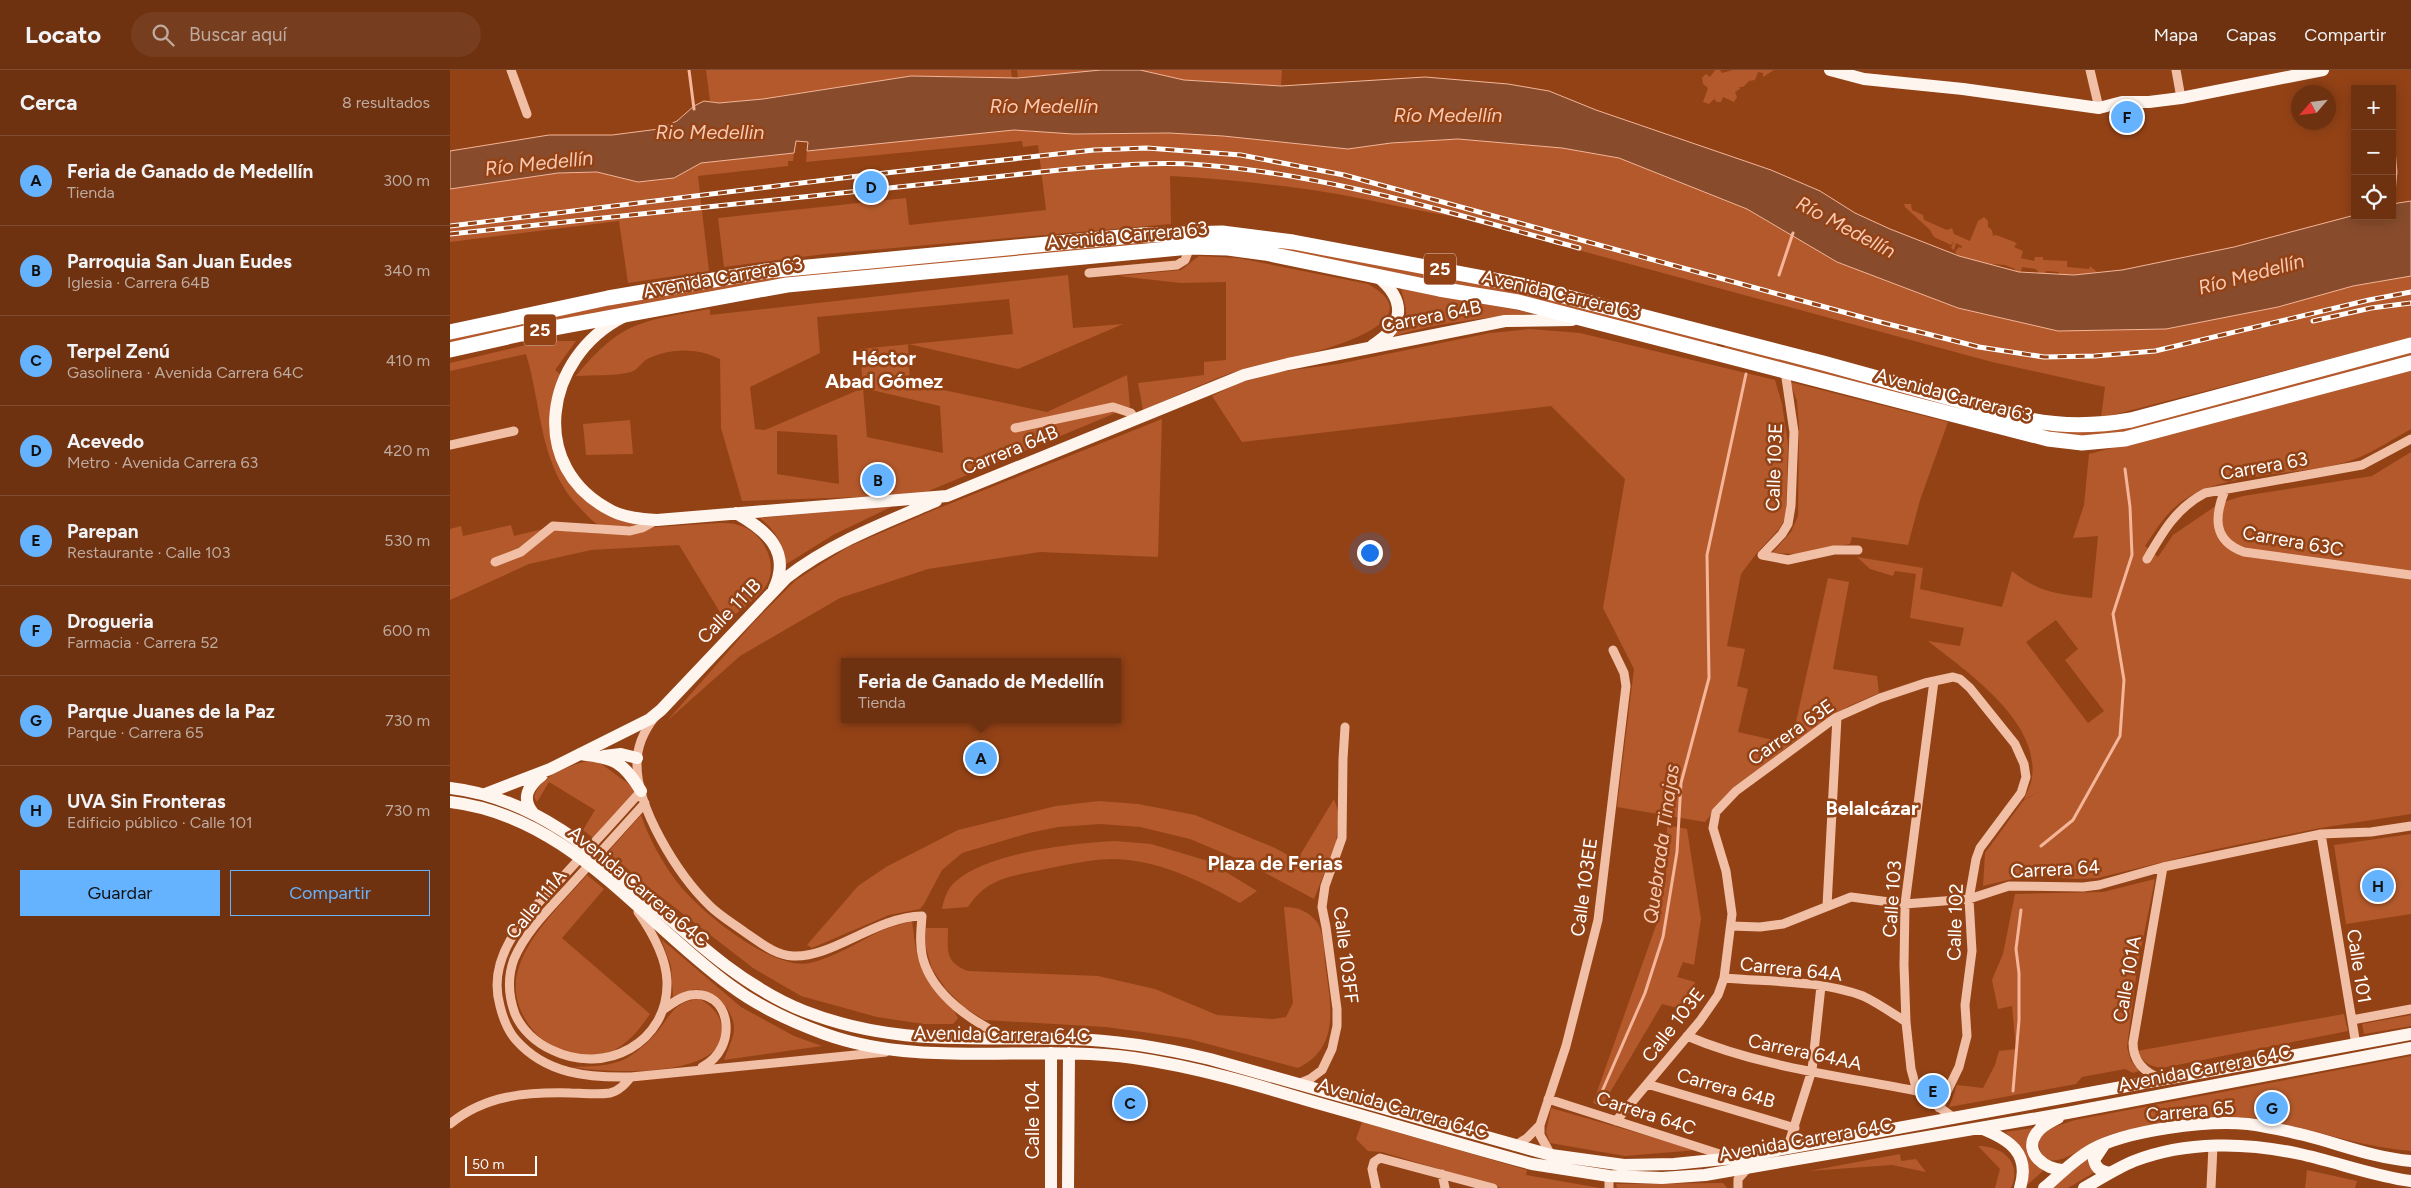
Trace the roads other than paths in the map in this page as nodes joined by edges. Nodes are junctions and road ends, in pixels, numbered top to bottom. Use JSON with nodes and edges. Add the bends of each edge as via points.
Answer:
{"nodes":[{"id":1,"x":512,"y":70,"type":"edge"},
{"id":2,"x":1830,"y":70,"type":"edge"},
{"id":3,"x":2090,"y":70,"type":"edge"},
{"id":4,"x":2176,"y":70,"type":"edge"},
{"id":5,"x":2323,"y":70,"type":"edge"},
{"id":6,"x":2270,"y":76,"type":"edge"},
{"id":7,"x":2181,"y":98,"type":"junction"},
{"id":8,"x":2099,"y":108,"type":"junction"},
{"id":9,"x":527,"y":114,"type":"dead end"},
{"id":10,"x":1190,"y":247,"type":"junction"},
{"id":11,"x":1089,"y":273,"type":"dead end"},
{"id":12,"x":1378,"y":277,"type":"junction"},
{"id":13,"x":630,"y":313,"type":"junction"},
{"id":14,"x":1595,"y":320,"type":"junction"},
{"id":15,"x":450,"y":332,"type":"edge"},
{"id":16,"x":2411,"y":345,"type":"edge"},
{"id":17,"x":1364,"y":349,"type":"junction"},
{"id":18,"x":450,"y":350,"type":"edge"},
{"id":19,"x":2411,"y":363,"type":"edge"},
{"id":20,"x":1785,"y":371,"type":"junction"},
{"id":21,"x":1134,"y":419,"type":"junction"},
{"id":22,"x":1015,"y":428,"type":"dead end"},
{"id":23,"x":514,"y":431,"type":"dead end"},
{"id":24,"x":2411,"y":439,"type":"edge"},
{"id":25,"x":450,"y":445,"type":"edge"},
{"id":26,"x":2225,"y":490,"type":"junction"},
{"id":27,"x":947,"y":496,"type":"junction"},
{"id":28,"x":736,"y":513,"type":"junction"},
{"id":29,"x":657,"y":520,"type":"junction"},
{"id":30,"x":1858,"y":550,"type":"dead end"},
{"id":31,"x":2147,"y":559,"type":"dead end"},
{"id":32,"x":495,"y":562,"type":"dead end"},
{"id":33,"x":2411,"y":576,"type":"edge"},
{"id":34,"x":771,"y":593,"type":"junction"},
{"id":35,"x":1613,"y":650,"type":"dead end"},
{"id":36,"x":1960,"y":679,"type":"joint"},
{"id":37,"x":1934,"y":681,"type":"junction"},
{"id":38,"x":661,"y":710,"type":"junction"},
{"id":39,"x":1837,"y":717,"type":"junction"},
{"id":40,"x":1345,"y":727,"type":"dead end"},
{"id":41,"x":580,"y":754,"type":"junction"},
{"id":42,"x":602,"y":757,"type":"junction"},
{"id":43,"x":637,"y":758,"type":"junction"},
{"id":44,"x":550,"y":768,"type":"junction"},
{"id":45,"x":450,"y":788,"type":"edge"},
{"id":46,"x":485,"y":794,"type":"junction"},
{"id":47,"x":643,"y":797,"type":"junction"},
{"id":48,"x":450,"y":802,"type":"edge"},
{"id":49,"x":533,"y":813,"type":"junction"},
{"id":50,"x":1713,"y":819,"type":"joint"},
{"id":51,"x":2411,"y":826,"type":"edge"},
{"id":52,"x":2321,"y":834,"type":"junction"},
{"id":53,"x":577,"y":847,"type":"junction"},
{"id":54,"x":2163,"y":867,"type":"junction"},
{"id":55,"x":611,"y":876,"type":"junction"},
{"id":56,"x":1969,"y":899,"type":"junction"},
{"id":57,"x":631,"y":902,"type":"junction"},
{"id":58,"x":1905,"y":904,"type":"junction"},
{"id":59,"x":1827,"y":906,"type":"junction"},
{"id":60,"x":1732,"y":926,"type":"junction"},
{"id":61,"x":1724,"y":978,"type":"junction"},
{"id":62,"x":1821,"y":986,"type":"junction"},
{"id":63,"x":2411,"y":1009,"type":"edge"},
{"id":64,"x":663,"y":1010,"type":"junction"},
{"id":65,"x":2352,"y":1020,"type":"junction"},
{"id":66,"x":1906,"y":1022,"type":"junction"},
{"id":67,"x":2411,"y":1034,"type":"edge"},
{"id":68,"x":1687,"y":1036,"type":"junction"},
{"id":69,"x":1010,"y":1038,"type":"junction"},
{"id":70,"x":2356,"y":1045,"type":"junction"},
{"id":71,"x":2411,"y":1048,"type":"edge"},
{"id":72,"x":899,"y":1051,"type":"junction"},
{"id":73,"x":1051,"y":1053,"type":"junction"},
{"id":74,"x":1069,"y":1053,"type":"junction"},
{"id":75,"x":698,"y":1069,"type":"junction"},
{"id":76,"x":1812,"y":1070,"type":"junction"},
{"id":77,"x":631,"y":1077,"type":"junction"},
{"id":78,"x":2166,"y":1081,"type":"junction"},
{"id":79,"x":1298,"y":1084,"type":"junction"},
{"id":80,"x":1647,"y":1084,"type":"junction"},
{"id":81,"x":1918,"y":1091,"type":"junction"},
{"id":82,"x":1548,"y":1099,"type":"junction"},
{"id":83,"x":1939,"y":1108,"type":"junction"},
{"id":84,"x":2067,"y":1113,"type":"junction"},
{"id":85,"x":1954,"y":1118,"type":"junction"},
{"id":86,"x":1616,"y":1121,"type":"junction"},
{"id":87,"x":1932,"y":1123,"type":"junction"},
{"id":88,"x":450,"y":1124,"type":"edge"},
{"id":89,"x":1540,"y":1125,"type":"junction"},
{"id":90,"x":1795,"y":1128,"type":"junction"},
{"id":91,"x":1980,"y":1128,"type":"junction"},
{"id":92,"x":2106,"y":1143,"type":"junction"},
{"id":93,"x":1514,"y":1146,"type":"junction"},
{"id":94,"x":2213,"y":1146,"type":"junction"},
{"id":95,"x":1787,"y":1149,"type":"junction"},
{"id":96,"x":1551,"y":1155,"type":"junction"},
{"id":97,"x":1734,"y":1158,"type":"junction"},
{"id":98,"x":2411,"y":1161,"type":"edge"},
{"id":99,"x":1747,"y":1169,"type":"junction"},
{"id":100,"x":2063,"y":1170,"type":"junction"},
{"id":101,"x":2110,"y":1173,"type":"junction"},
{"id":102,"x":1442,"y":1174,"type":"junction"},
{"id":103,"x":2411,"y":1181,"type":"edge"},
{"id":104,"x":1609,"y":1182,"type":"edge"},
{"id":105,"x":1051,"y":1188,"type":"edge"},
{"id":106,"x":1068,"y":1188,"type":"edge"},
{"id":107,"x":1376,"y":1188,"type":"edge"},
{"id":108,"x":1445,"y":1188,"type":"edge"},
{"id":109,"x":1493,"y":1188,"type":"edge"},
{"id":110,"x":1738,"y":1188,"type":"edge"},
{"id":111,"x":2020,"y":1188,"type":"edge"},
{"id":112,"x":2044,"y":1188,"type":"edge"},
{"id":113,"x":2084,"y":1188,"type":"edge"},
{"id":114,"x":2211,"y":1188,"type":"edge"}],
"edges":[{"from":1,"to":9,"type":"street"},
{"from":2,"to":8,"type":"main road","via":[[1864,79]]},
{"from":3,"to":8,"type":"street"},
{"from":4,"to":7,"type":"street"},
{"from":5,"to":6,"type":"main road"},
{"from":6,"to":7,"type":"main road"},
{"from":7,"to":8,"type":"main road","via":[[2122,102]]},
{"from":10,"to":11,"type":"street","via":[[1185,260],[1177,265]]},
{"from":10,"to":12,"type":"highway","name":"Avenida Carrera 63","number":"25","via":[[1256,252]]},
{"from":10,"to":13,"type":"highway","name":"Avenida Carrera 63","number":"25","via":[[787,285]]},
{"from":12,"to":14,"type":"highway","name":"Avenida Carrera 63","number":"25","via":[[1518,302]]},
{"from":12,"to":17,"type":"main road","name":"Carrera 64B","via":[[1394,294],[1398,318],[1396,325],[1382,339]]},
{"from":13,"to":18,"type":"highway","name":"Avenida Carrera 63","number":"25"},
{"from":13,"to":29,"type":"main road","name":"Carrera 64B","via":[[600,332],[568,370],[556,406],[557,447],[579,486],[598,503],[632,518]]},
{"from":14,"to":17,"type":"main road","name":"Carrera 64B","via":[[1505,321]]},
{"from":14,"to":20,"type":"highway","name":"Avenida Carrera 63","number":"25"},
{"from":15,"to":16,"type":"highway","name":"Avenida Carrera 63","number":"25","via":[[600,299],[766,271],[1142,235],[1222,233],[1293,242],[1521,285],[2023,418],[2061,424],[2095,426],[2131,420]]},
{"from":17,"to":21,"type":"main road","name":"Carrera 64B","via":[[1244,375]]},
{"from":19,"to":20,"type":"highway","name":"Avenida Carrera 63","number":"25","via":[[2125,439],[2082,443],[2022,434]]},
{"from":20,"to":30,"type":"street","name":"Calle 103E","via":[[1794,432],[1791,506],[1788,524],[1762,555],[1788,560],[1834,550]]},
{"from":21,"to":22,"type":"street","via":[[1131,413],[1113,407]]},
{"from":21,"to":27,"type":"main road","name":"Carrera 64B"},
{"from":23,"to":25,"type":"street"},
{"from":24,"to":26,"type":"street","name":"Carrera 63","via":[[2362,465]]},
{"from":26,"to":31,"type":"street","name":"Carrera 63","via":[[2205,493],[2179,512]]},
{"from":26,"to":33,"type":"street","name":"Carrera 63C","via":[[2216,519],[2219,531],[2233,549]]},
{"from":27,"to":28,"type":"main road","name":"Carrera 64B"},
{"from":27,"to":34,"type":"main road","name":"Calle 111B","via":[[827,550]]},
{"from":28,"to":29,"type":"main road","name":"Carrera 64B"},
{"from":28,"to":34,"type":"main road","via":[[760,527],[774,545],[779,566]]},
{"from":29,"to":32,"type":"street","via":[[630,531],[553,526],[521,552]]},
{"from":34,"to":38,"type":"main road","name":"Calle 111B"},
{"from":35,"to":82,"type":"street","name":"Calle 103EE","via":[[1624,673],[1626,686],[1598,920],[1566,1046]]},
{"from":36,"to":37,"type":"street","name":"Carrera 63E"},
{"from":36,"to":56,"type":"street","name":"Calle 102","via":[[2015,744],[2026,777],[2020,793],[1980,848]]},
{"from":37,"to":39,"type":"street","name":"Carrera 63E","via":[[1880,698]]},
{"from":37,"to":58,"type":"street","name":"Calle 103"},
{"from":38,"to":41,"type":"main road","name":"Calle 111B","via":[[641,724]]},
{"from":38,"to":43,"type":"street","via":[[642,737]]},
{"from":39,"to":50,"type":"street","name":"Carrera 63E","via":[[1736,791]]},
{"from":39,"to":59,"type":"street"},
{"from":40,"to":79,"type":"street","name":"Calle 103FF","via":[[1342,838],[1322,907],[1337,1026],[1332,1049],[1322,1070]]},
{"from":41,"to":42,"type":"main road"},
{"from":41,"to":44,"type":"main road","name":"Calle 111B"},
{"from":42,"to":43,"type":"main road","via":[[621,754]]},
{"from":42,"to":47,"type":"main road","via":[[620,763]]},
{"from":43,"to":47,"type":"street"},
{"from":44,"to":46,"type":"main road","name":"Calle 111B"},
{"from":44,"to":49,"type":"main road","name":"Calle 111B","via":[[528,790],[528,802]]},
{"from":45,"to":46,"type":"main road","name":"Avenida Carrera 64C"},
{"from":46,"to":49,"type":"main road","name":"Avenida Carrera 64C"},
{"from":47,"to":64,"type":"street","name":"Calle 111A","via":[[526,937],[511,968],[509,992],[517,1017],[533,1038],[554,1051],[576,1058],[608,1058],[634,1047],[650,1031]]},
{"from":47,"to":69,"type":"street","via":[[675,861],[702,897],[717,912],[779,954],[811,954],[890,921],[922,916],[921,950],[936,984],[971,1017]]},
{"from":47,"to":77,"type":"street","name":"Calle 111A","via":[[521,924],[504,952],[497,983],[498,1002],[508,1028],[532,1055],[569,1072],[598,1077]]},
{"from":48,"to":53,"type":"main road","name":"Avenida Carrera 64C","via":[[516,820]]},
{"from":49,"to":53,"type":"main road","name":"Avenida Carrera 64C"},
{"from":50,"to":60,"type":"street","name":"Calle 103E","via":[[1715,840],[1730,893]]},
{"from":51,"to":52,"type":"street","name":"Carrera 64"},
{"from":52,"to":54,"type":"street","name":"Carrera 64"},
{"from":52,"to":65,"type":"street","name":"Calle 101"},
{"from":53,"to":55,"type":"main road","name":"Avenida Carrera 64C"},
{"from":54,"to":56,"type":"street","name":"Carrera 64","via":[[2099,885],[2009,886]]},
{"from":54,"to":78,"type":"street","name":"Calle 101A","via":[[2133,1043],[2138,1062],[2145,1070]]},
{"from":55,"to":57,"type":"main road","name":"Avenida Carrera 64C"},
{"from":55,"to":69,"type":"main road","name":"Avenida Carrera 64C","via":[[732,970],[801,1010],[844,1025],[895,1036]]},
{"from":56,"to":58,"type":"street","name":"Carrera 64"},
{"from":56,"to":83,"type":"street","name":"Calle 102","via":[[1972,951],[1965,1006],[1967,1036],[1959,1067]]},
{"from":57,"to":64,"type":"street","name":"Calle 111A","via":[[655,940],[666,970]]},
{"from":57,"to":72,"type":"main road","name":"Avenida Carrera 64C","via":[[725,982],[773,1012],[846,1041]]},
{"from":58,"to":59,"type":"street","name":"Carrera 64","via":[[1851,897]]},
{"from":58,"to":66,"type":"street","name":"Calle 103"},
{"from":59,"to":60,"type":"street","name":"Carrera 64","via":[[1783,924]]},
{"from":60,"to":61,"type":"street","name":"Calle 103E"},
{"from":61,"to":62,"type":"street","name":"Carrera 64A"},
{"from":61,"to":68,"type":"street","name":"Calle 103E","via":[[1710,1008]]},
{"from":62,"to":66,"type":"street","name":"Carrera 64A","via":[[1863,996]]},
{"from":62,"to":76,"type":"street"},
{"from":63,"to":65,"type":"street"},
{"from":64,"to":75,"type":"street","via":[[683,998],[697,995],[714,1001],[722,1011],[727,1027],[724,1045],[710,1063]]},
{"from":65,"to":70,"type":"street","name":"Calle 101"},
{"from":66,"to":81,"type":"street","name":"Calle 103","via":[[1911,1069]]},
{"from":67,"to":70,"type":"main road","name":"Avenida Carrera 64C"},
{"from":68,"to":76,"type":"street","name":"Carrera 64AA","via":[[1719,1050]]},
{"from":68,"to":80,"type":"street","name":"Calle 103E"},
{"from":69,"to":79,"type":"main road","name":"Avenida Carrera 64C","via":[[1069,1039],[1144,1046],[1210,1059]]},
{"from":70,"to":78,"type":"main road","name":"Avenida Carrera 64C"},
{"from":71,"to":84,"type":"main road","name":"Avenida Carrera 64C"},
{"from":72,"to":73,"type":"main road","name":"Avenida Carrera 64C"},
{"from":72,"to":75,"type":"street","name":"Calle 111A"},
{"from":73,"to":74,"type":"main road","name":"Avenida Carrera 64C"},
{"from":73,"to":105,"type":"main road","name":"Calle 104"},
{"from":74,"to":104,"type":"main road","name":"Avenida Carrera 64C","via":[[1133,1058],[1207,1072],[1532,1164]]},
{"from":74,"to":106,"type":"main road","name":"Calle 104"},
{"from":75,"to":77,"type":"street","name":"Calle 111A"},
{"from":76,"to":81,"type":"street","name":"Carrera 64AA"},
{"from":76,"to":90,"type":"street"},
{"from":77,"to":88,"type":"street","via":[[610,1093],[545,1093],[486,1102]]},
{"from":78,"to":85,"type":"main road","name":"Avenida Carrera 64C"},
{"from":79,"to":93,"type":"main road","name":"Avenida Carrera 64C"},
{"from":80,"to":86,"type":"street","name":"Calle 103E"},
{"from":80,"to":90,"type":"street","name":"Carrera 64B"},
{"from":81,"to":83,"type":"street"},
{"from":82,"to":86,"type":"street","name":"Carrera 64C"},
{"from":82,"to":89,"type":"street","name":"Calle 103EE"},
{"from":83,"to":85,"type":"street"},
{"from":83,"to":87,"type":"street","via":[[1941,1114]]},
{"from":84,"to":91,"type":"main road","name":"Avenida Carrera 64C"},
{"from":84,"to":100,"type":"main road","via":[[2041,1128],[2032,1144],[2035,1155],[2044,1165]]},
{"from":85,"to":87,"type":"main road","name":"Avenida Carrera 64C"},
{"from":86,"to":97,"type":"street","name":"Carrera 64C"},
{"from":87,"to":95,"type":"main road","name":"Avenida Carrera 64C"},
{"from":89,"to":93,"type":"street"},
{"from":89,"to":96,"type":"street","via":[[1540,1136]]},
{"from":90,"to":95,"type":"street"},
{"from":91,"to":99,"type":"main road","name":"Avenida Carrera 64C"},
{"from":91,"to":111,"type":"main road","via":[[2001,1137],[2017,1151],[2024,1171]]},
{"from":92,"to":98,"type":"main road","name":"Carrera 65","via":[[2190,1126],[2247,1124]]},
{"from":92,"to":100,"type":"main road","name":"Carrera 65"},
{"from":92,"to":101,"type":"main road","via":[[2094,1160],[2100,1170]]},
{"from":93,"to":96,"type":"main road","name":"Avenida Carrera 64C"},
{"from":94,"to":101,"type":"main road","name":"Carrera 65","via":[[2159,1153]]},
{"from":94,"to":103,"type":"main road","name":"Carrera 65","via":[[2264,1147]]},
{"from":94,"to":114,"type":"street"},
{"from":95,"to":97,"type":"main road","name":"Avenida Carrera 64C"},
{"from":96,"to":97,"type":"main road","name":"Avenida Carrera 64C","via":[[1624,1165]]},
{"from":99,"to":104,"type":"main road","name":"Avenida Carrera 64C"},
{"from":99,"to":110,"type":"street","via":[[1738,1179]]},
{"from":100,"to":112,"type":"main road","name":"Carrera 65"},
{"from":101,"to":113,"type":"main road","name":"Carrera 65"},
{"from":102,"to":107,"type":"street","via":[[1380,1158],[1372,1169]]},
{"from":102,"to":108,"type":"street"},
{"from":102,"to":109,"type":"street"}]}
